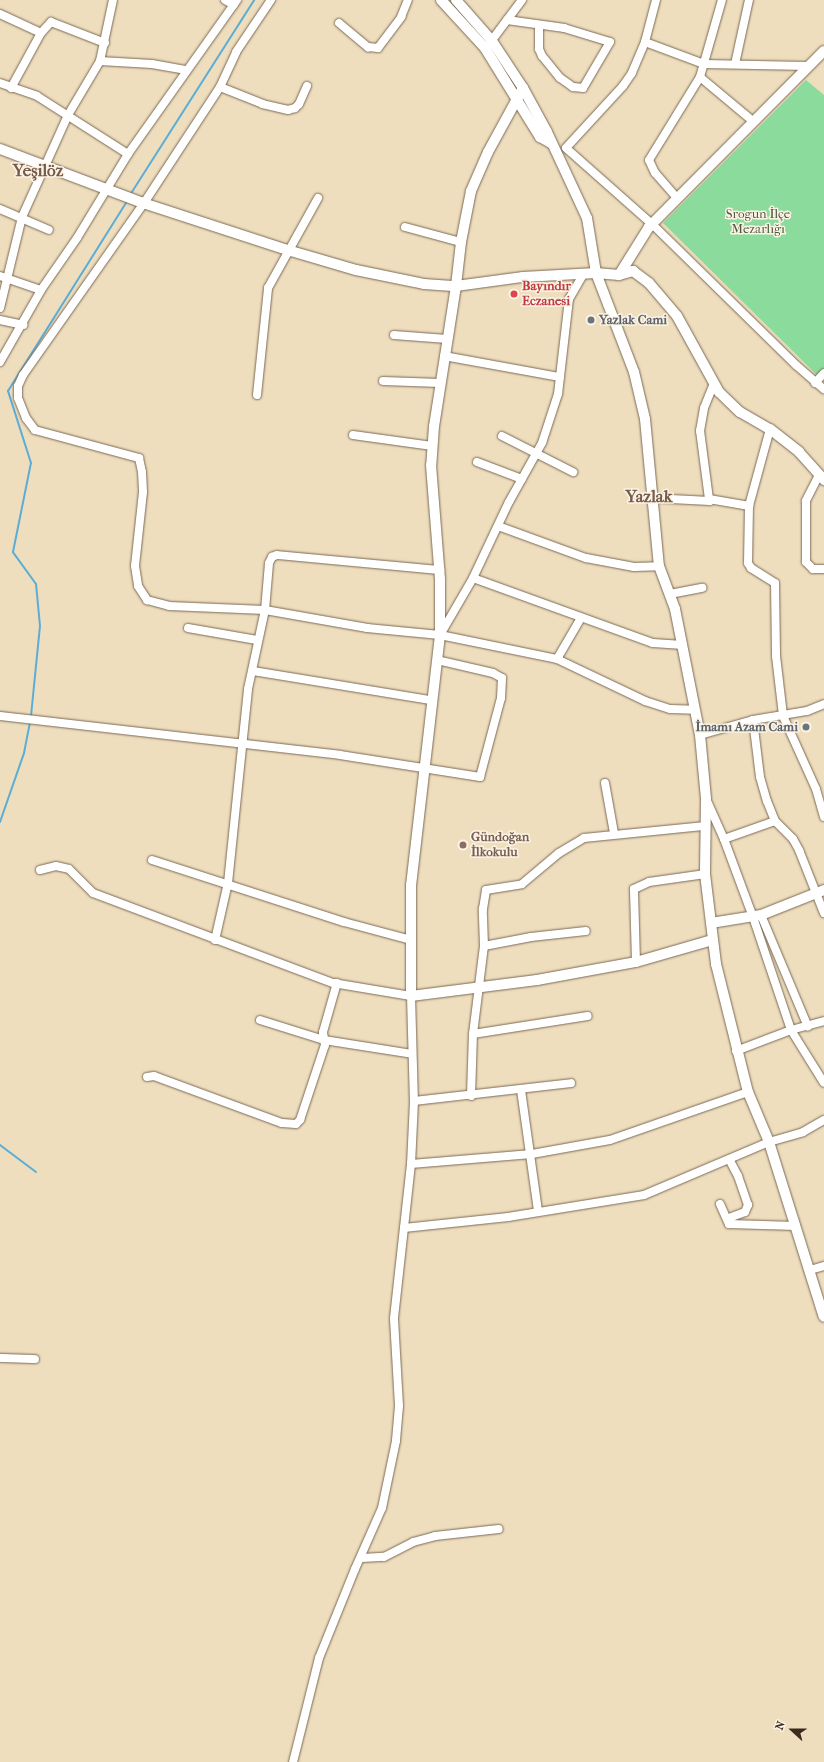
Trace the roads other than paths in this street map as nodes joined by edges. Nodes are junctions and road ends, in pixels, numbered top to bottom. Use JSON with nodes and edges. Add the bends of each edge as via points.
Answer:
{"nodes":[{"id":1,"x":113,"y":0,"type":"edge"},
{"id":2,"x":225,"y":0,"type":"edge"},
{"id":3,"x":271,"y":0,"type":"edge"},
{"id":4,"x":408,"y":0,"type":"edge"},
{"id":5,"x":441,"y":0,"type":"edge"},
{"id":6,"x":456,"y":0,"type":"edge"},
{"id":7,"x":522,"y":0,"type":"edge"},
{"id":8,"x":656,"y":0,"type":"edge"},
{"id":9,"x":722,"y":0,"type":"edge"},
{"id":10,"x":749,"y":0,"type":"edge"},
{"id":11,"x":235,"y":2,"type":"edge"},
{"id":12,"x":0,"y":14,"type":"edge"},
{"id":13,"x":507,"y":20,"type":"junction"},
{"id":14,"x":338,"y":23,"type":"dead end"},
{"id":15,"x":539,"y":26,"type":"junction"},
{"id":16,"x":41,"y":33,"type":"junction"},
{"id":17,"x":645,"y":42,"type":"junction"},
{"id":18,"x":105,"y":43,"type":"junction"},
{"id":19,"x":489,"y":44,"type":"junction"},
{"id":20,"x":824,"y":51,"type":"edge"},
{"id":21,"x":100,"y":61,"type":"junction"},
{"id":22,"x":704,"y":64,"type":"junction"},
{"id":23,"x":735,"y":64,"type":"junction"},
{"id":24,"x":807,"y":66,"type":"junction"},
{"id":25,"x":186,"y":70,"type":"junction"},
{"id":26,"x":700,"y":77,"type":"junction"},
{"id":27,"x":0,"y":83,"type":"edge"},
{"id":28,"x":307,"y":86,"type":"dead end"},
{"id":29,"x":220,"y":87,"type":"junction"},
{"id":30,"x":11,"y":88,"type":"junction"},
{"id":31,"x":523,"y":88,"type":"junction"},
{"id":32,"x":518,"y":98,"type":"junction"},
{"id":33,"x":68,"y":115,"type":"junction"},
{"id":34,"x":754,"y":122,"type":"junction"},
{"id":35,"x":551,"y":143,"type":"junction"},
{"id":36,"x":566,"y":148,"type":"junction"},
{"id":37,"x":0,"y":149,"type":"edge"},
{"id":38,"x":128,"y":154,"type":"junction"},
{"id":39,"x":44,"y":165,"type":"junction"},
{"id":40,"x":106,"y":189,"type":"junction"},
{"id":41,"x":318,"y":198,"type":"dead end"},
{"id":42,"x":678,"y":198,"type":"junction"},
{"id":43,"x":142,"y":203,"type":"junction"},
{"id":44,"x":0,"y":209,"type":"edge"},
{"id":45,"x":22,"y":217,"type":"junction"},
{"id":46,"x":652,"y":224,"type":"junction"},
{"id":47,"x":405,"y":227,"type":"dead end"},
{"id":48,"x":49,"y":230,"type":"dead end"},
{"id":49,"x":461,"y":242,"type":"junction"},
{"id":50,"x":291,"y":251,"type":"junction"},
{"id":51,"x":596,"y":273,"type":"junction"},
{"id":52,"x":619,"y":275,"type":"junction"},
{"id":53,"x":583,"y":276,"type":"junction"},
{"id":54,"x":3,"y":277,"type":"edge"},
{"id":55,"x":456,"y":286,"type":"junction"},
{"id":56,"x":41,"y":290,"type":"junction"},
{"id":57,"x":0,"y":308,"type":"edge"},
{"id":58,"x":0,"y":320,"type":"edge"},
{"id":59,"x":23,"y":325,"type":"junction"},
{"id":60,"x":394,"y":335,"type":"dead end"},
{"id":61,"x":447,"y":340,"type":"junction"},
{"id":62,"x":3,"y":351,"type":"edge"},
{"id":63,"x":444,"y":356,"type":"junction"},
{"id":64,"x":0,"y":362,"type":"edge"},
{"id":65,"x":824,"y":373,"type":"edge"},
{"id":66,"x":560,"y":377,"type":"junction"},
{"id":67,"x":383,"y":381,"type":"dead end"},
{"id":68,"x":440,"y":383,"type":"junction"},
{"id":69,"x":714,"y":383,"type":"junction"},
{"id":70,"x":815,"y":383,"type":"junction"},
{"id":71,"x":824,"y":389,"type":"edge"},
{"id":72,"x":257,"y":395,"type":"dead end"},
{"id":73,"x":770,"y":429,"type":"junction"},
{"id":74,"x":353,"y":435,"type":"dead end"},
{"id":75,"x":502,"y":436,"type":"dead end"},
{"id":76,"x":432,"y":446,"type":"junction"},
{"id":77,"x":537,"y":453,"type":"junction"},
{"id":78,"x":477,"y":462,"type":"dead end"},
{"id":79,"x":573,"y":472,"type":"dead end"},
{"id":80,"x":822,"y":477,"type":"edge"},
{"id":81,"x":522,"y":480,"type":"junction"},
{"id":82,"x":651,"y":498,"type":"junction"},
{"id":83,"x":709,"y":499,"type":"junction"},
{"id":84,"x":749,"y":506,"type":"junction"},
{"id":85,"x":498,"y":526,"type":"junction"},
{"id":86,"x":659,"y":566,"type":"junction"},
{"id":87,"x":440,"y":570,"type":"junction"},
{"id":88,"x":824,"y":570,"type":"edge"},
{"id":89,"x":824,"y":576,"type":"edge"},
{"id":90,"x":473,"y":578,"type":"junction"},
{"id":91,"x":702,"y":588,"type":"dead end"},
{"id":92,"x":670,"y":594,"type":"junction"},
{"id":93,"x":265,"y":610,"type":"junction"},
{"id":94,"x":581,"y":618,"type":"junction"},
{"id":95,"x":188,"y":628,"type":"dead end"},
{"id":96,"x":440,"y":634,"type":"junction"},
{"id":97,"x":257,"y":640,"type":"junction"},
{"id":98,"x":683,"y":646,"type":"junction"},
{"id":99,"x":557,"y":659,"type":"junction"},
{"id":100,"x":437,"y":660,"type":"junction"},
{"id":101,"x":253,"y":671,"type":"junction"},
{"id":102,"x":431,"y":700,"type":"junction"},
{"id":103,"x":824,"y":704,"type":"edge"},
{"id":104,"x":695,"y":710,"type":"junction"},
{"id":105,"x":0,"y":716,"type":"edge"},
{"id":106,"x":783,"y":716,"type":"junction"},
{"id":107,"x":753,"y":720,"type":"junction"},
{"id":108,"x":700,"y":735,"type":"junction"},
{"id":109,"x":242,"y":743,"type":"junction"},
{"id":110,"x":424,"y":769,"type":"junction"},
{"id":111,"x":605,"y":783,"type":"dead end"},
{"id":112,"x":706,"y":799,"type":"junction"},
{"id":113,"x":824,"y":818,"type":"edge"},
{"id":114,"x":775,"y":821,"type":"junction"},
{"id":115,"x":705,"y":826,"type":"junction"},
{"id":116,"x":614,"y":833,"type":"junction"},
{"id":117,"x":724,"y":839,"type":"junction"},
{"id":118,"x":152,"y":860,"type":"dead end"},
{"id":119,"x":40,"y":870,"type":"dead end"},
{"id":120,"x":704,"y":874,"type":"junction"},
{"id":121,"x":228,"y":883,"type":"junction"},
{"id":122,"x":819,"y":891,"type":"edge"},
{"id":123,"x":824,"y":913,"type":"edge"},
{"id":124,"x":757,"y":916,"type":"junction"},
{"id":125,"x":710,"y":923,"type":"junction"},
{"id":126,"x":586,"y":931,"type":"dead end"},
{"id":127,"x":214,"y":940,"type":"junction"},
{"id":128,"x":412,"y":940,"type":"junction"},
{"id":129,"x":712,"y":940,"type":"junction"},
{"id":130,"x":484,"y":946,"type":"junction"},
{"id":131,"x":636,"y":962,"type":"junction"},
{"id":132,"x":337,"y":983,"type":"junction"},
{"id":133,"x":478,"y":987,"type":"junction"},
{"id":134,"x":410,"y":996,"type":"junction"},
{"id":135,"x":588,"y":1016,"type":"dead end"},
{"id":136,"x":260,"y":1020,"type":"dead end"},
{"id":137,"x":824,"y":1021,"type":"edge"},
{"id":138,"x":808,"y":1027,"type":"junction"},
{"id":139,"x":791,"y":1030,"type":"junction"},
{"id":140,"x":473,"y":1034,"type":"junction"},
{"id":141,"x":324,"y":1040,"type":"junction"},
{"id":142,"x":736,"y":1051,"type":"junction"},
{"id":143,"x":412,"y":1054,"type":"junction"},
{"id":144,"x":147,"y":1077,"type":"dead end"},
{"id":145,"x":571,"y":1083,"type":"dead end"},
{"id":146,"x":824,"y":1083,"type":"edge"},
{"id":147,"x":521,"y":1090,"type":"junction"},
{"id":148,"x":748,"y":1092,"type":"junction"},
{"id":149,"x":471,"y":1096,"type":"junction"},
{"id":150,"x":414,"y":1101,"type":"junction"},
{"id":151,"x":824,"y":1120,"type":"edge"},
{"id":152,"x":769,"y":1142,"type":"junction"},
{"id":153,"x":532,"y":1154,"type":"junction"},
{"id":154,"x":729,"y":1159,"type":"junction"},
{"id":155,"x":411,"y":1164,"type":"junction"},
{"id":156,"x":720,"y":1204,"type":"dead end"},
{"id":157,"x":538,"y":1211,"type":"junction"},
{"id":158,"x":729,"y":1218,"type":"junction"},
{"id":159,"x":796,"y":1226,"type":"junction"},
{"id":160,"x":404,"y":1228,"type":"junction"},
{"id":161,"x":824,"y":1266,"type":"edge"},
{"id":162,"x":810,"y":1270,"type":"junction"},
{"id":163,"x":824,"y":1317,"type":"edge"},
{"id":164,"x":0,"y":1358,"type":"edge"},
{"id":165,"x":35,"y":1359,"type":"dead end"},
{"id":166,"x":499,"y":1529,"type":"dead end"},
{"id":167,"x":362,"y":1558,"type":"junction"},
{"id":168,"x":294,"y":1762,"type":"edge"}],
"edges":[{"from":1,"to":18,"type":"street"},
{"from":2,"to":11,"type":"street"},
{"from":3,"to":29,"type":"street","via":[[236,52]]},
{"from":4,"to":14,"type":"street","via":[[401,17],[378,48],[368,47]]},
{"from":5,"to":19,"type":"street"},
{"from":6,"to":19,"type":"street"},
{"from":7,"to":13,"type":"street"},
{"from":8,"to":17,"type":"street"},
{"from":9,"to":22,"type":"street"},
{"from":10,"to":23,"type":"street"},
{"from":11,"to":25,"type":"street"},
{"from":12,"to":16,"type":"street"},
{"from":13,"to":15,"type":"street"},
{"from":13,"to":19,"type":"street"},
{"from":15,"to":15,"type":"street","via":[[564,28],[610,42],[583,88],[573,87],[560,78],[542,56],[539,49]]},
{"from":16,"to":18,"type":"street","via":[[50,22]]},
{"from":16,"to":30,"type":"street"},
{"from":17,"to":22,"type":"street"},
{"from":17,"to":36,"type":"street","via":[[623,86]]},
{"from":18,"to":21,"type":"street"},
{"from":19,"to":31,"type":"street"},
{"from":19,"to":32,"type":"street"},
{"from":20,"to":24,"type":"street"},
{"from":21,"to":25,"type":"street","via":[[152,64]]},
{"from":21,"to":33,"type":"street"},
{"from":22,"to":23,"type":"street"},
{"from":22,"to":26,"type":"street"},
{"from":23,"to":24,"type":"street"},
{"from":24,"to":34,"type":"street"},
{"from":25,"to":38,"type":"street"},
{"from":26,"to":34,"type":"street"},
{"from":26,"to":42,"type":"street","via":[[649,160],[655,173]]},
{"from":27,"to":30,"type":"street"},
{"from":28,"to":29,"type":"street","via":[[296,108],[288,110],[263,104]]},
{"from":29,"to":43,"type":"street"},
{"from":30,"to":33,"type":"street","via":[[37,96]]},
{"from":31,"to":32,"type":"street"},
{"from":31,"to":35,"type":"street"},
{"from":32,"to":35,"type":"street","via":[[540,137]]},
{"from":32,"to":49,"type":"street","via":[[488,152],[472,190]]},
{"from":33,"to":38,"type":"street"},
{"from":33,"to":39,"type":"street"},
{"from":34,"to":42,"type":"street"},
{"from":35,"to":36,"type":"street"},
{"from":35,"to":51,"type":"street","via":[[587,218]]},
{"from":36,"to":46,"type":"street"},
{"from":37,"to":39,"type":"street"},
{"from":38,"to":40,"type":"street"},
{"from":39,"to":40,"type":"street"},
{"from":39,"to":45,"type":"street"},
{"from":40,"to":43,"type":"street"},
{"from":40,"to":56,"type":"street","via":[[77,238]]},
{"from":41,"to":50,"type":"street"},
{"from":42,"to":46,"type":"street"},
{"from":43,"to":50,"type":"street"},
{"from":43,"to":93,"type":"street","via":[[23,374],[18,386],[18,398],[26,418],[35,430],[139,458],[143,492],[135,566],[138,586],[147,600],[169,606]]},
{"from":44,"to":45,"type":"street"},
{"from":45,"to":48,"type":"street"},
{"from":45,"to":54,"type":"street"},
{"from":46,"to":52,"type":"street"},
{"from":46,"to":70,"type":"street"},
{"from":47,"to":49,"type":"street"},
{"from":49,"to":55,"type":"street"},
{"from":50,"to":55,"type":"street","via":[[356,270],[424,284]]},
{"from":50,"to":72,"type":"street","via":[[268,288]]},
{"from":51,"to":52,"type":"street"},
{"from":51,"to":53,"type":"street"},
{"from":51,"to":82,"type":"street","via":[[634,372],[645,420]]},
{"from":52,"to":69,"type":"street","via":[[633,271],[649,283],[677,316]]},
{"from":53,"to":55,"type":"street","via":[[523,277]]},
{"from":53,"to":66,"type":"street","via":[[570,299]]},
{"from":54,"to":56,"type":"street"},
{"from":54,"to":57,"type":"street"},
{"from":55,"to":61,"type":"street"},
{"from":56,"to":59,"type":"street"},
{"from":58,"to":59,"type":"street"},
{"from":59,"to":62,"type":"street"},
{"from":60,"to":61,"type":"street"},
{"from":61,"to":63,"type":"street"},
{"from":62,"to":64,"type":"street"},
{"from":63,"to":66,"type":"street"},
{"from":63,"to":68,"type":"street"},
{"from":65,"to":70,"type":"street"},
{"from":66,"to":77,"type":"street","via":[[558,394]]},
{"from":67,"to":68,"type":"street"},
{"from":68,"to":76,"type":"street"},
{"from":69,"to":73,"type":"street","via":[[719,392],[740,412]]},
{"from":69,"to":83,"type":"street","via":[[704,408],[700,431]]},
{"from":70,"to":71,"type":"street"},
{"from":73,"to":80,"type":"street","via":[[799,452]]},
{"from":73,"to":84,"type":"street"},
{"from":74,"to":76,"type":"street"},
{"from":75,"to":77,"type":"street"},
{"from":76,"to":87,"type":"street","via":[[431,465]]},
{"from":77,"to":79,"type":"street"},
{"from":77,"to":81,"type":"street"},
{"from":78,"to":81,"type":"street"},
{"from":80,"to":88,"type":"street","via":[[806,501],[806,562],[813,569]]},
{"from":81,"to":85,"type":"street"},
{"from":82,"to":83,"type":"street","via":[[710,501]]},
{"from":82,"to":86,"type":"street"},
{"from":83,"to":84,"type":"street"},
{"from":84,"to":106,"type":"street","via":[[748,563],[751,568],[772,579],[776,588],[776,656]]},
{"from":85,"to":86,"type":"street","via":[[586,558],[634,567]]},
{"from":85,"to":90,"type":"street"},
{"from":86,"to":92,"type":"street"},
{"from":87,"to":93,"type":"street","via":[[277,555],[272,557],[269,563]]},
{"from":87,"to":96,"type":"street"},
{"from":88,"to":89,"type":"street"},
{"from":90,"to":94,"type":"street"},
{"from":90,"to":96,"type":"street"},
{"from":91,"to":92,"type":"street"},
{"from":92,"to":98,"type":"street"},
{"from":93,"to":96,"type":"street","via":[[367,628]]},
{"from":93,"to":97,"type":"street"},
{"from":94,"to":98,"type":"street","via":[[653,643]]},
{"from":94,"to":99,"type":"street"},
{"from":95,"to":97,"type":"street"},
{"from":96,"to":99,"type":"street"},
{"from":96,"to":100,"type":"street"},
{"from":97,"to":101,"type":"street"},
{"from":98,"to":104,"type":"street"},
{"from":99,"to":104,"type":"street","via":[[645,701],[670,709]]},
{"from":100,"to":102,"type":"street"},
{"from":100,"to":110,"type":"street","via":[[502,678],[501,698],[480,777]]},
{"from":101,"to":102,"type":"street"},
{"from":101,"to":109,"type":"street","via":[[248,688]]},
{"from":102,"to":110,"type":"street"},
{"from":103,"to":106,"type":"street"},
{"from":104,"to":108,"type":"street"},
{"from":105,"to":109,"type":"street"},
{"from":106,"to":107,"type":"street"},
{"from":106,"to":113,"type":"street","via":[[816,790]]},
{"from":107,"to":108,"type":"street"},
{"from":107,"to":114,"type":"street","via":[[760,777]]},
{"from":108,"to":112,"type":"street"},
{"from":109,"to":110,"type":"street"},
{"from":109,"to":121,"type":"street"},
{"from":110,"to":128,"type":"street","via":[[411,885]]},
{"from":111,"to":116,"type":"street"},
{"from":112,"to":115,"type":"street"},
{"from":112,"to":117,"type":"street"},
{"from":114,"to":117,"type":"street"},
{"from":114,"to":122,"type":"street","via":[[793,839]]},
{"from":115,"to":116,"type":"street"},
{"from":115,"to":120,"type":"street"},
{"from":116,"to":130,"type":"street","via":[[575,842],[522,884],[486,890],[483,909]]},
{"from":117,"to":124,"type":"street"},
{"from":118,"to":121,"type":"street"},
{"from":119,"to":127,"type":"street","via":[[56,866],[70,869],[94,893]]},
{"from":120,"to":125,"type":"street"},
{"from":120,"to":131,"type":"street","via":[[649,882],[634,889]]},
{"from":121,"to":127,"type":"street"},
{"from":121,"to":128,"type":"street","via":[[344,922]]},
{"from":122,"to":123,"type":"street"},
{"from":122,"to":124,"type":"street"},
{"from":124,"to":125,"type":"street"},
{"from":124,"to":138,"type":"street"},
{"from":124,"to":139,"type":"street"},
{"from":125,"to":129,"type":"street"},
{"from":126,"to":130,"type":"street","via":[[531,937]]},
{"from":127,"to":132,"type":"street"},
{"from":128,"to":134,"type":"street"},
{"from":129,"to":131,"type":"street"},
{"from":129,"to":142,"type":"street"},
{"from":130,"to":133,"type":"street"},
{"from":131,"to":133,"type":"street","via":[[538,980]]},
{"from":132,"to":134,"type":"street"},
{"from":132,"to":141,"type":"street","via":[[323,1032]]},
{"from":133,"to":134,"type":"street"},
{"from":133,"to":140,"type":"street"},
{"from":134,"to":143,"type":"street"},
{"from":135,"to":140,"type":"street"},
{"from":136,"to":141,"type":"street"},
{"from":137,"to":138,"type":"street"},
{"from":138,"to":139,"type":"street"},
{"from":139,"to":142,"type":"street"},
{"from":139,"to":146,"type":"street"},
{"from":140,"to":149,"type":"street"},
{"from":141,"to":143,"type":"street"},
{"from":141,"to":144,"type":"street","via":[[300,1120],[296,1124],[282,1123],[154,1076]]},
{"from":142,"to":148,"type":"street"},
{"from":143,"to":150,"type":"street"},
{"from":145,"to":147,"type":"street"},
{"from":147,"to":149,"type":"street"},
{"from":147,"to":153,"type":"street"},
{"from":148,"to":152,"type":"street"},
{"from":148,"to":153,"type":"street","via":[[610,1140]]},
{"from":149,"to":150,"type":"street"},
{"from":150,"to":155,"type":"street"},
{"from":151,"to":152,"type":"street","via":[[803,1132]]},
{"from":152,"to":154,"type":"street"},
{"from":152,"to":159,"type":"street"},
{"from":153,"to":155,"type":"street"},
{"from":153,"to":157,"type":"street"},
{"from":154,"to":157,"type":"street","via":[[644,1195]]},
{"from":154,"to":158,"type":"street","via":[[748,1204],[745,1212]]},
{"from":155,"to":160,"type":"street"},
{"from":156,"to":158,"type":"street"},
{"from":157,"to":160,"type":"street","via":[[508,1217]]},
{"from":158,"to":159,"type":"street","via":[[729,1224],[738,1226]]},
{"from":159,"to":162,"type":"street"},
{"from":160,"to":167,"type":"street","via":[[394,1319],[398,1406],[396,1441],[382,1508]]},
{"from":161,"to":162,"type":"street"},
{"from":162,"to":163,"type":"street"},
{"from":164,"to":165,"type":"street"},
{"from":166,"to":167,"type":"street","via":[[435,1536],[413,1542],[384,1557]]},
{"from":167,"to":168,"type":"street","via":[[354,1569],[319,1658]]}]}
